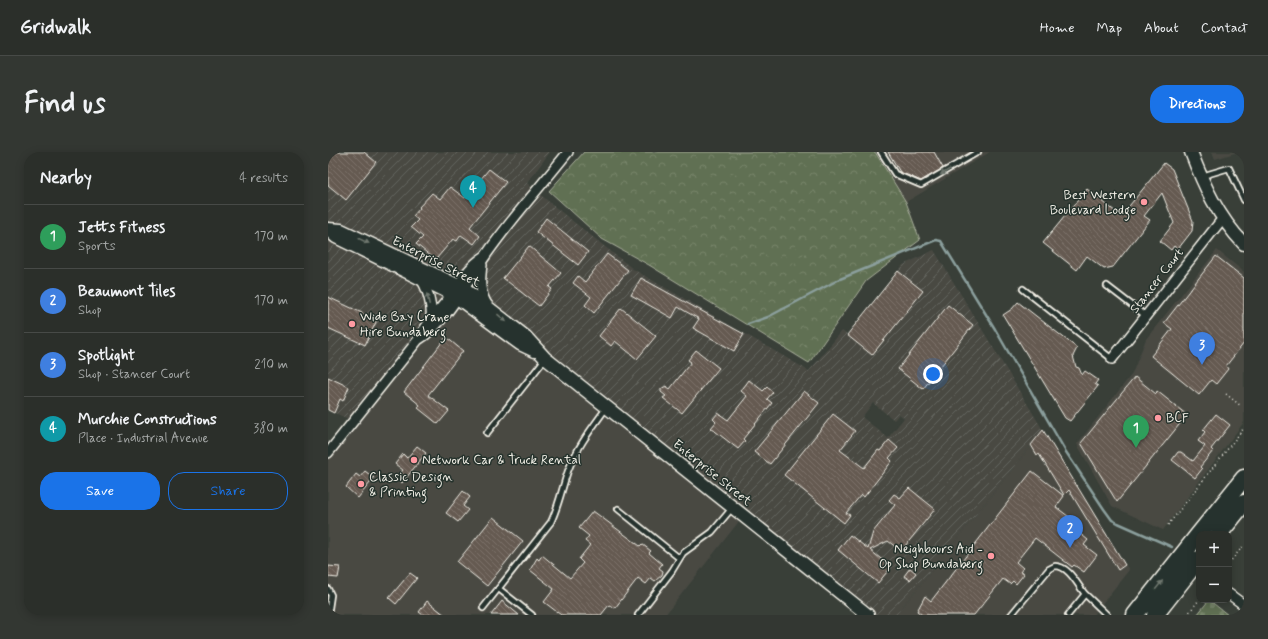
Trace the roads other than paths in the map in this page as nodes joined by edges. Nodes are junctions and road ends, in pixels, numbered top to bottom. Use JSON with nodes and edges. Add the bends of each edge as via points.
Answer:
{"nodes":[{"id":1,"x":568,"y":152,"type":"edge"},
{"id":2,"x":881,"y":152,"type":"edge"},
{"id":3,"x":978,"y":152,"type":"edge"},
{"id":4,"x":1191,"y":152,"type":"edge"},
{"id":5,"x":1201,"y":176,"type":"junction"},
{"id":6,"x":1244,"y":200,"type":"edge"},
{"id":7,"x":1222,"y":218,"type":"junction"},
{"id":8,"x":328,"y":229,"type":"edge"},
{"id":9,"x":1243,"y":242,"type":"edge"},
{"id":10,"x":484,"y":260,"type":"junction"},
{"id":11,"x":420,"y":278,"type":"junction"},
{"id":12,"x":1107,"y":286,"type":"dead end"},
{"id":13,"x":1023,"y":289,"type":"dead end"},
{"id":14,"x":457,"y":291,"type":"junction"},
{"id":15,"x":483,"y":309,"type":"junction"},
{"id":16,"x":443,"y":316,"type":"junction"},
{"id":17,"x":1146,"y":316,"type":"junction"},
{"id":18,"x":430,"y":322,"type":"junction"},
{"id":19,"x":418,"y":340,"type":"junction"},
{"id":20,"x":542,"y":356,"type":"junction"},
{"id":21,"x":1112,"y":359,"type":"joint"},
{"id":22,"x":607,"y":407,"type":"junction"},
{"id":23,"x":487,"y":433,"type":"dead end"},
{"id":24,"x":328,"y":454,"type":"edge"},
{"id":25,"x":1244,"y":478,"type":"edge"},
{"id":26,"x":1244,"y":488,"type":"edge"},
{"id":27,"x":1244,"y":503,"type":"edge"},
{"id":28,"x":732,"y":507,"type":"junction"},
{"id":29,"x":1220,"y":508,"type":"junction"},
{"id":30,"x":618,"y":509,"type":"dead end"},
{"id":31,"x":1201,"y":531,"type":"edge"},
{"id":32,"x":1221,"y":531,"type":"edge"},
{"id":33,"x":1196,"y":549,"type":"edge"},
{"id":34,"x":679,"y":558,"type":"junction"},
{"id":35,"x":1193,"y":564,"type":"edge"},
{"id":36,"x":328,"y":589,"type":"edge"},
{"id":37,"x":499,"y":589,"type":"junction"},
{"id":38,"x":1085,"y":594,"type":"junction"},
{"id":39,"x":1232,"y":596,"type":"edge"},
{"id":40,"x":1244,"y":605,"type":"edge"},
{"id":41,"x":483,"y":608,"type":"dead end"},
{"id":42,"x":328,"y":615,"type":"edge"},
{"id":43,"x":532,"y":615,"type":"edge"},
{"id":44,"x":638,"y":615,"type":"edge"},
{"id":45,"x":868,"y":615,"type":"edge"},
{"id":46,"x":1011,"y":615,"type":"edge"},
{"id":47,"x":1068,"y":615,"type":"edge"},
{"id":48,"x":1107,"y":615,"type":"edge"},
{"id":49,"x":1135,"y":615,"type":"edge"},
{"id":50,"x":1154,"y":615,"type":"edge"}],
"edges":[{"from":1,"to":10,"type":"street"},
{"from":3,"to":2,"type":"lane","one_way":true,"via":[[921,185],[895,174]]},
{"from":4,"to":5,"type":"street"},
{"from":5,"to":6,"type":"lane","via":[[1229,168]]},
{"from":5,"to":7,"type":"street"},
{"from":7,"to":9,"type":"street"},
{"from":7,"to":17,"type":"street","name":"Stancer Court"},
{"from":8,"to":11,"type":"street","name":"Enterprise Street","via":[[336,238]]},
{"from":8,"to":14,"type":"street","name":"Enterprise Street","one_way":true,"via":[[341,230]]},
{"from":10,"to":14,"type":"street","via":[[475,263]]},
{"from":10,"to":15,"type":"street","via":[[480,288]]},
{"from":11,"to":14,"type":"street","name":"Enterprise Street"},
{"from":18,"to":11,"type":"street","one_way":true,"via":[[432,313],[425,285]]},
{"from":12,"to":17,"type":"lane"},
{"from":13,"to":21,"type":"lane"},
{"from":14,"to":15,"type":"street","name":"Enterprise Street"},
{"from":14,"to":16,"type":"street"},
{"from":14,"to":18,"type":"street"},
{"from":15,"to":16,"type":"street","via":[[458,308]]},
{"from":15,"to":20,"type":"street","name":"Enterprise Street","via":[[526,337]]},
{"from":16,"to":19,"type":"street","via":[[428,334]]},
{"from":17,"to":21,"type":"street","name":"Stancer Court"},
{"from":18,"to":19,"type":"street"},
{"from":19,"to":24,"type":"street"},
{"from":20,"to":22,"type":"street","name":"Enterprise Street"},
{"from":20,"to":23,"type":"lane"},
{"from":22,"to":28,"type":"street","name":"Enterprise Street"},
{"from":22,"to":37,"type":"lane","via":[[574,457],[551,522]]},
{"from":25,"to":29,"type":"highway"},
{"from":26,"to":29,"type":"highway","via":[[1238,496]]},
{"from":27,"to":32,"type":"highway"},
{"from":28,"to":34,"type":"lane","via":[[712,532],[688,548]]},
{"from":28,"to":45,"type":"street","name":"Enterprise Street"},
{"from":29,"to":31,"type":"highway"},
{"from":30,"to":34,"type":"lane"},
{"from":33,"to":35,"type":"highway"},
{"from":34,"to":44,"type":"lane"},
{"from":49,"to":35,"type":"highway","one_way":true},
{"from":35,"to":50,"type":"highway"},
{"from":36,"to":42,"type":"lane","via":[[331,595]]},
{"from":37,"to":41,"type":"lane"},
{"from":37,"to":43,"type":"lane"},
{"from":38,"to":46,"type":"lane","via":[[1072,575],[1059,566],[1052,566]]},
{"from":38,"to":47,"type":"lane"},
{"from":38,"to":48,"type":"lane"},
{"from":39,"to":40,"type":"street"}]}
